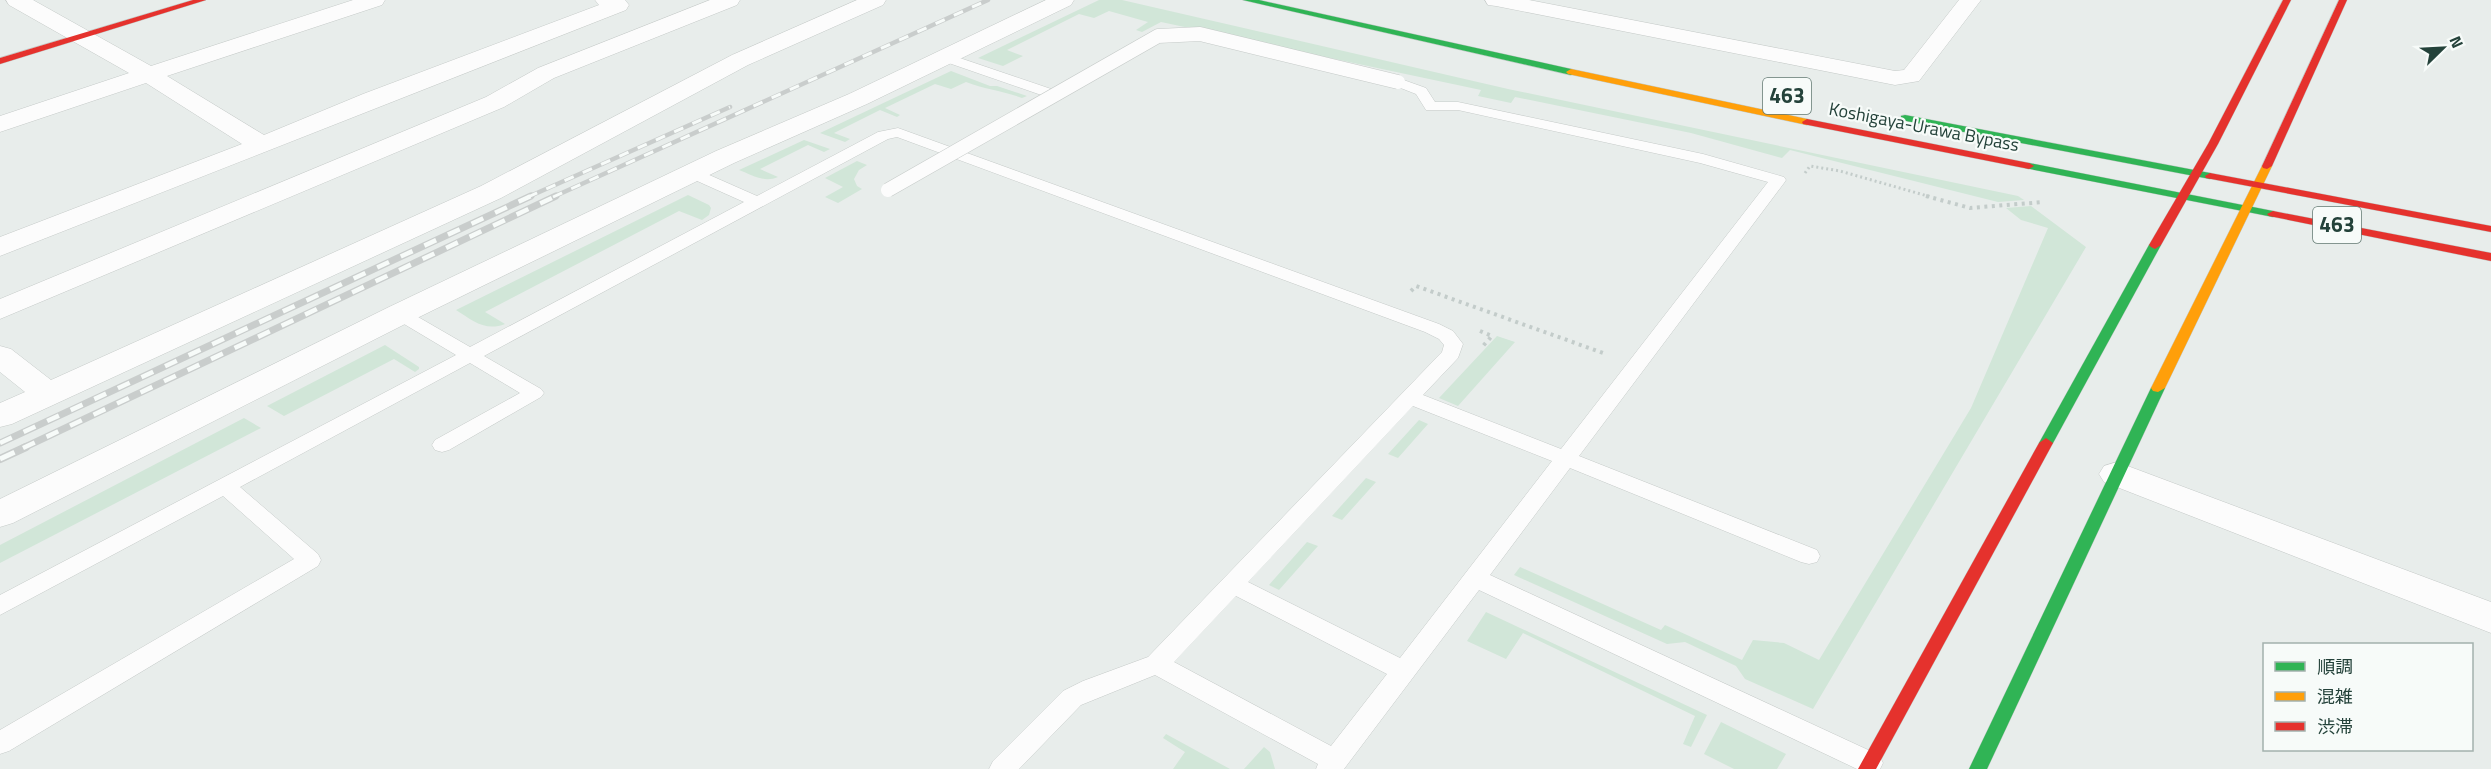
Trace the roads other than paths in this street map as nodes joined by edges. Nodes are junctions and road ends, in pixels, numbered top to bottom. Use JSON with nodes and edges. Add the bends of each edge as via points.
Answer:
{"nodes":[{"id":1,"x":17,"y":0,"type":"edge"},
{"id":2,"x":202,"y":0,"type":"edge"},
{"id":3,"x":374,"y":0,"type":"edge"},
{"id":4,"x":606,"y":0,"type":"edge"},
{"id":5,"x":729,"y":0,"type":"edge"},
{"id":6,"x":875,"y":0,"type":"edge"},
{"id":7,"x":1063,"y":0,"type":"edge"},
{"id":8,"x":1247,"y":0,"type":"edge"},
{"id":9,"x":1496,"y":0,"type":"edge"},
{"id":10,"x":1970,"y":0,"type":"edge"},
{"id":11,"x":2287,"y":0,"type":"edge"},
{"id":12,"x":2343,"y":0,"type":"edge"},
{"id":13,"x":1559,"y":5,"type":"edge"},
{"id":14,"x":66,"y":29,"type":"junction"},
{"id":15,"x":945,"y":57,"type":"junction"},
{"id":16,"x":0,"y":61,"type":"edge"},
{"id":17,"x":149,"y":75,"type":"junction"},
{"id":18,"x":1055,"y":95,"type":"junction"},
{"id":19,"x":1896,"y":117,"type":"dead end"},
{"id":20,"x":0,"y":124,"type":"edge"},
{"id":21,"x":262,"y":145,"type":"junction"},
{"id":22,"x":692,"y":173,"type":"junction"},
{"id":23,"x":2194,"y":174,"type":"junction"},
{"id":24,"x":2256,"y":186,"type":"junction"},
{"id":25,"x":888,"y":190,"type":"dead end"},
{"id":26,"x":2182,"y":196,"type":"junction"},
{"id":27,"x":757,"y":202,"type":"junction"},
{"id":28,"x":2245,"y":208,"type":"junction"},
{"id":29,"x":2491,"y":229,"type":"edge"},
{"id":30,"x":0,"y":248,"type":"edge"},
{"id":31,"x":2491,"y":257,"type":"edge"},
{"id":32,"x":0,"y":310,"type":"edge"},
{"id":33,"x":400,"y":314,"type":"junction"},
{"id":34,"x":0,"y":356,"type":"edge"},
{"id":35,"x":468,"y":356,"type":"junction"},
{"id":36,"x":48,"y":394,"type":"junction"},
{"id":37,"x":1410,"y":397,"type":"junction"},
{"id":38,"x":0,"y":416,"type":"edge"},
{"id":39,"x":442,"y":445,"type":"dead end"},
{"id":40,"x":1564,"y":460,"type":"junction"},
{"id":41,"x":2117,"y":474,"type":"junction"},
{"id":42,"x":225,"y":486,"type":"junction"},
{"id":43,"x":0,"y":514,"type":"edge"},
{"id":44,"x":1809,"y":556,"type":"dead end"},
{"id":45,"x":1475,"y":578,"type":"junction"},
{"id":46,"x":1232,"y":584,"type":"junction"},
{"id":47,"x":0,"y":606,"type":"edge"},
{"id":48,"x":2491,"y":618,"type":"edge"},
{"id":49,"x":1157,"y":664,"type":"junction"},
{"id":50,"x":1404,"y":671,"type":"junction"},
{"id":51,"x":0,"y":743,"type":"edge"},
{"id":52,"x":1332,"y":765,"type":"edge"},
{"id":53,"x":1868,"y":766,"type":"edge"},
{"id":54,"x":1002,"y":769,"type":"edge"},
{"id":55,"x":1978,"y":769,"type":"edge"}],
"edges":[{"from":1,"to":14,"type":"street"},
{"from":2,"to":14,"type":"main road"},
{"from":3,"to":17,"type":"street"},
{"from":4,"to":21,"type":"street","via":[[618,5],[382,94]]},
{"from":5,"to":32,"type":"street","via":[[546,73],[495,102]]},
{"from":6,"to":36,"type":"street","via":[[740,60],[491,192]]},
{"from":7,"to":15,"type":"street"},
{"from":8,"to":26,"type":"main road","name":"Koshigaya-Urawa Bypass","number":"463","via":[[1810,123]]},
{"from":9,"to":13,"type":"street"},
{"from":10,"to":13,"type":"street","via":[[1911,76],[1895,78]]},
{"from":11,"to":23,"type":"main road"},
{"from":12,"to":24,"type":"main road","via":[[2274,155]]},
{"from":14,"to":16,"type":"main road"},
{"from":14,"to":17,"type":"street"},
{"from":15,"to":18,"type":"lane"},
{"from":15,"to":22,"type":"street"},
{"from":17,"to":20,"type":"street"},
{"from":17,"to":21,"type":"street"},
{"from":18,"to":25,"type":"lane","bridge":true},
{"from":18,"to":40,"type":"lane","bridge":true,"via":[[1158,36],[1200,34],[1398,82],[1421,91],[1431,107],[1458,106],[1703,159],[1778,180]]},
{"from":19,"to":23,"type":"main road","name":"Koshigaya-Urawa Bypass","number":"463"},
{"from":21,"to":30,"type":"street"},
{"from":22,"to":27,"type":"lane"},
{"from":22,"to":33,"type":"street"},
{"from":23,"to":24,"type":"main road","name":"Koshigaya-Urawa Bypass","number":"463"},
{"from":23,"to":26,"type":"main road"},
{"from":24,"to":28,"type":"main road"},
{"from":24,"to":29,"type":"main road","name":"Koshigaya-Urawa Bypass","number":"463"},
{"from":26,"to":28,"type":"main road","name":"Koshigaya-Urawa Bypass","number":"463"},
{"from":26,"to":53,"type":"main road"},
{"from":27,"to":35,"type":"lane"},
{"from":27,"to":37,"type":"lane","via":[[883,135],[907,133],[1446,335],[1454,344],[1451,354]]},
{"from":28,"to":31,"type":"main road","name":"Koshigaya-Urawa Bypass","number":"463"},
{"from":28,"to":41,"type":"main road"},
{"from":33,"to":35,"type":"lane"},
{"from":33,"to":43,"type":"street"},
{"from":34,"to":36,"type":"street"},
{"from":35,"to":39,"type":"lane","via":[[534,393]]},
{"from":35,"to":42,"type":"lane"},
{"from":36,"to":38,"type":"street"},
{"from":37,"to":40,"type":"lane"},
{"from":37,"to":46,"type":"lane"},
{"from":40,"to":44,"type":"lane"},
{"from":40,"to":45,"type":"lane"},
{"from":41,"to":48,"type":"street"},
{"from":41,"to":55,"type":"main road"},
{"from":42,"to":47,"type":"lane"},
{"from":42,"to":51,"type":"lane","via":[[310,560]]},
{"from":45,"to":50,"type":"lane"},
{"from":45,"to":53,"type":"lane"},
{"from":46,"to":49,"type":"lane"},
{"from":46,"to":50,"type":"lane"},
{"from":49,"to":52,"type":"lane"},
{"from":49,"to":54,"type":"lane","via":[[1072,698]]},
{"from":50,"to":52,"type":"lane"}]}
